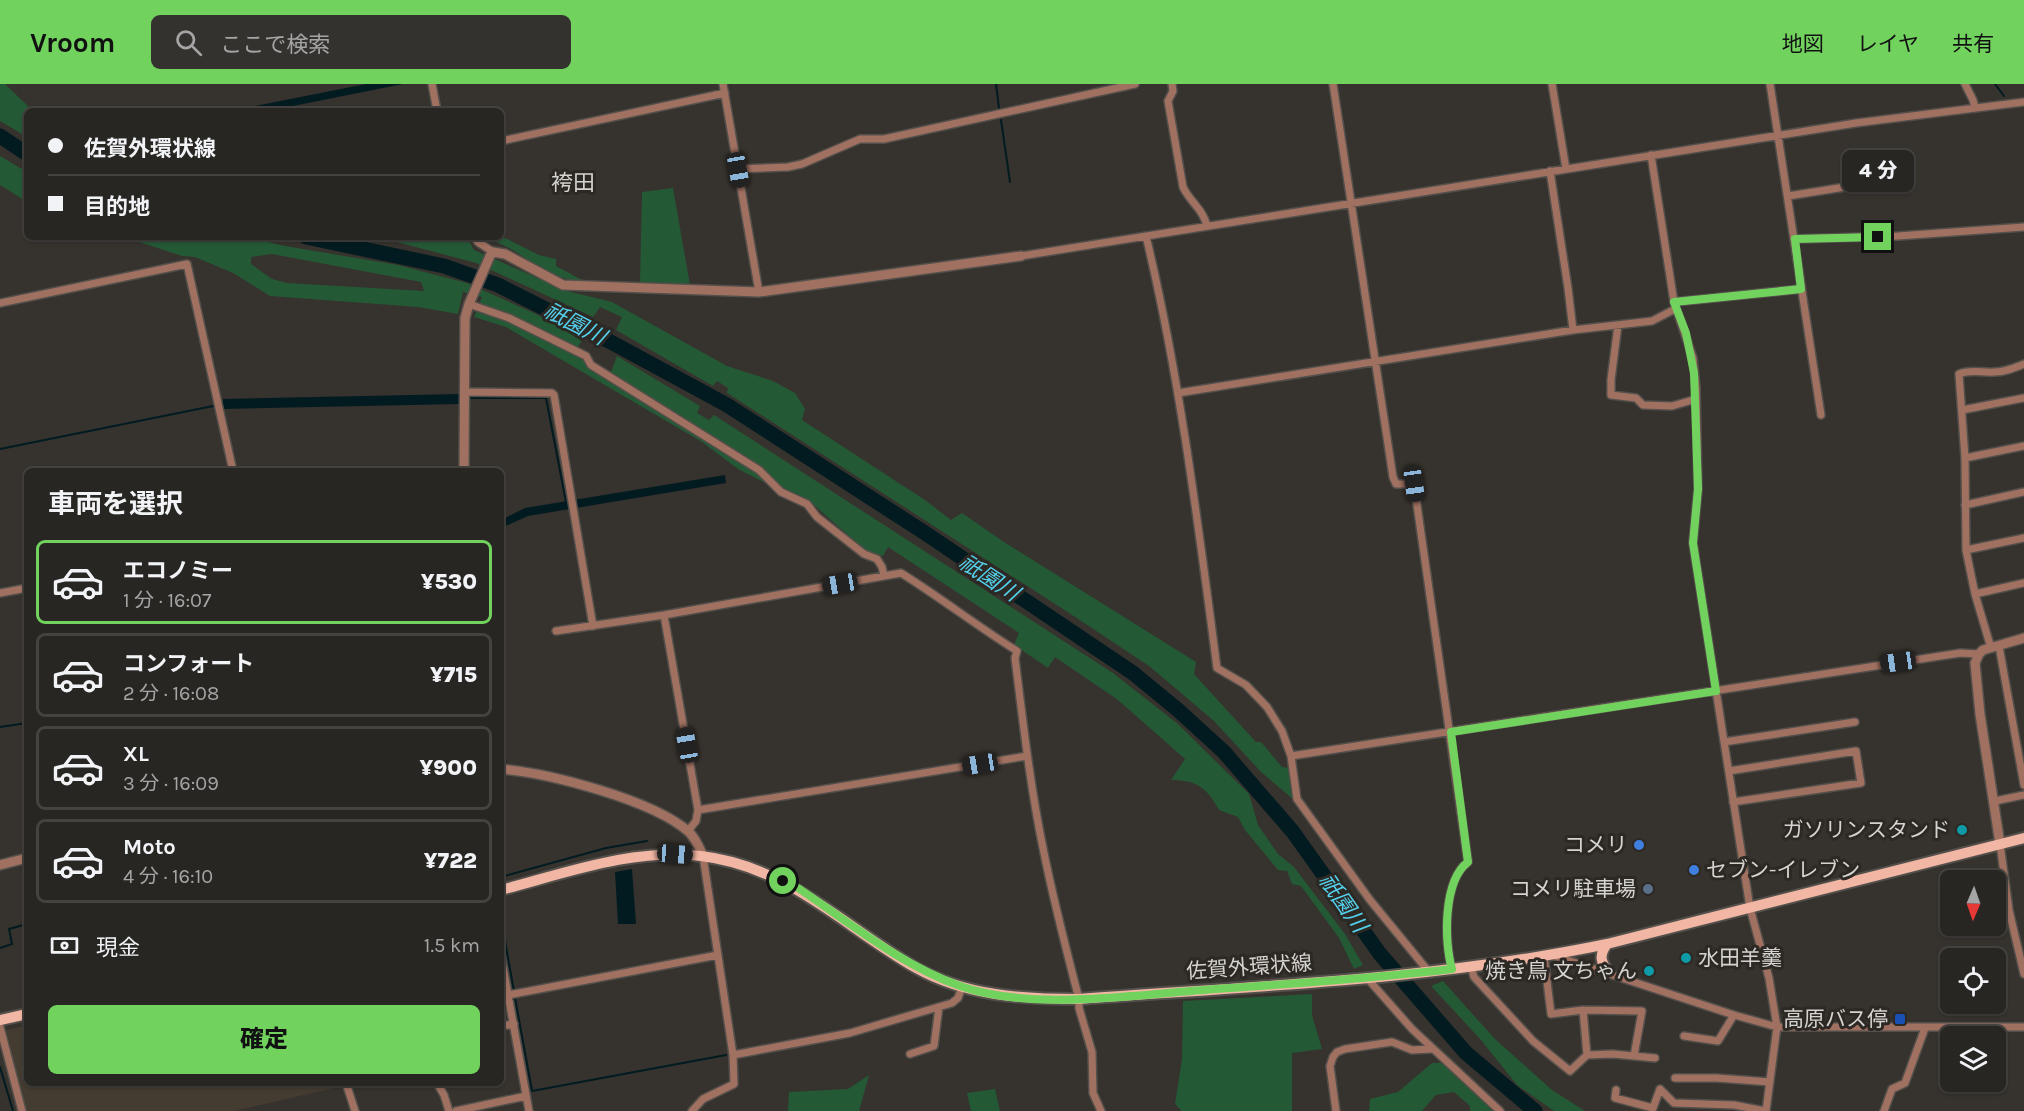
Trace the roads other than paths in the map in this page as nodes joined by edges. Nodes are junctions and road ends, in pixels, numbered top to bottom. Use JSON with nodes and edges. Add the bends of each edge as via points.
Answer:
{"nodes":[{"id":1,"x":432,"y":84,"type":"edge"},
{"id":2,"x":723,"y":84,"type":"edge"},
{"id":3,"x":1135,"y":84,"type":"edge"},
{"id":4,"x":1172,"y":84,"type":"edge"},
{"id":5,"x":1333,"y":84,"type":"edge"},
{"id":6,"x":1552,"y":84,"type":"edge"},
{"id":7,"x":1770,"y":84,"type":"edge"},
{"id":8,"x":1965,"y":84,"type":"edge"},
{"id":9,"x":725,"y":93,"type":"junction"},
{"id":10,"x":2024,"y":102,"type":"edge"},
{"id":11,"x":436,"y":108,"type":"edge"},
{"id":12,"x":1975,"y":108,"type":"junction"},
{"id":13,"x":1779,"y":135,"type":"junction"},
{"id":14,"x":504,"y":140,"type":"edge"},
{"id":15,"x":1651,"y":155,"type":"junction"},
{"id":16,"x":1566,"y":169,"type":"junction"},
{"id":17,"x":738,"y":170,"type":"junction"},
{"id":18,"x":1550,"y":171,"type":"junction"},
{"id":19,"x":1883,"y":181,"type":"dead end"},
{"id":20,"x":1788,"y":196,"type":"junction"},
{"id":21,"x":1352,"y":203,"type":"junction"},
{"id":22,"x":1207,"y":226,"type":"junction"},
{"id":23,"x":2024,"y":227,"type":"edge"},
{"id":24,"x":1146,"y":236,"type":"junction"},
{"id":25,"x":1795,"y":239,"type":"junction"},
{"id":26,"x":476,"y":240,"type":"edge"},
{"id":27,"x":492,"y":254,"type":"junction"},
{"id":28,"x":1021,"y":256,"type":"joint"},
{"id":29,"x":1801,"y":289,"type":"junction"},
{"id":30,"x":759,"y":292,"type":"junction"},
{"id":31,"x":0,"y":303,"type":"edge"},
{"id":32,"x":469,"y":304,"type":"junction"},
{"id":33,"x":1675,"y":305,"type":"junction"},
{"id":34,"x":1618,"y":325,"type":"junction"},
{"id":35,"x":1573,"y":330,"type":"junction"},
{"id":36,"x":1374,"y":360,"type":"junction"},
{"id":37,"x":2024,"y":364,"type":"edge"},
{"id":38,"x":464,"y":392,"type":"junction"},
{"id":39,"x":1178,"y":393,"type":"junction"},
{"id":40,"x":2024,"y":398,"type":"edge"},
{"id":41,"x":1696,"y":399,"type":"junction"},
{"id":42,"x":1962,"y":410,"type":"junction"},
{"id":43,"x":1821,"y":415,"type":"dead end"},
{"id":44,"x":2024,"y":446,"type":"edge"},
{"id":45,"x":1965,"y":458,"type":"junction"},
{"id":46,"x":232,"y":468,"type":"edge"},
{"id":47,"x":464,"y":468,"type":"edge"},
{"id":48,"x":2024,"y":492,"type":"edge"},
{"id":49,"x":1965,"y":505,"type":"junction"},
{"id":50,"x":2024,"y":538,"type":"edge"},
{"id":51,"x":1966,"y":550,"type":"junction"},
{"id":52,"x":884,"y":576,"type":"junction"},
{"id":53,"x":2024,"y":583,"type":"edge"},
{"id":54,"x":24,"y":589,"type":"edge"},
{"id":55,"x":0,"y":593,"type":"edge"},
{"id":56,"x":1975,"y":594,"type":"junction"},
{"id":57,"x":664,"y":615,"type":"junction"},
{"id":58,"x":593,"y":626,"type":"junction"},
{"id":59,"x":556,"y":631,"type":"dead end"},
{"id":60,"x":2024,"y":638,"type":"edge"},
{"id":61,"x":1995,"y":647,"type":"junction"},
{"id":62,"x":1978,"y":654,"type":"junction"},
{"id":63,"x":1716,"y":691,"type":"junction"},
{"id":64,"x":1855,"y":722,"type":"dead end"},
{"id":65,"x":1451,"y":732,"type":"junction"},
{"id":66,"x":1724,"y":742,"type":"junction"},
{"id":67,"x":1028,"y":756,"type":"junction"},
{"id":68,"x":1291,"y":756,"type":"junction"},
{"id":69,"x":504,"y":770,"type":"edge"},
{"id":70,"x":1729,"y":771,"type":"junction"},
{"id":71,"x":2024,"y":785,"type":"edge"},
{"id":72,"x":2024,"y":795,"type":"edge"},
{"id":73,"x":1995,"y":801,"type":"junction"},
{"id":74,"x":1733,"y":802,"type":"junction"},
{"id":75,"x":698,"y":810,"type":"junction"},
{"id":76,"x":688,"y":831,"type":"junction"},
{"id":77,"x":2024,"y":838,"type":"edge"},
{"id":78,"x":2000,"y":844,"type":"junction"},
{"id":79,"x":703,"y":856,"type":"junction"},
{"id":80,"x":24,"y":859,"type":"edge"},
{"id":81,"x":0,"y":865,"type":"edge"},
{"id":82,"x":504,"y":889,"type":"edge"},
{"id":83,"x":1750,"y":908,"type":"junction"},
{"id":84,"x":1607,"y":944,"type":"junction"},
{"id":85,"x":718,"y":956,"type":"junction"},
{"id":86,"x":1548,"y":956,"type":"junction"},
{"id":87,"x":1472,"y":967,"type":"junction"},
{"id":88,"x":1452,"y":969,"type":"junction"},
{"id":89,"x":1429,"y":972,"type":"junction"},
{"id":90,"x":1609,"y":972,"type":"junction"},
{"id":91,"x":504,"y":973,"type":"edge"},
{"id":92,"x":2024,"y":974,"type":"edge"},
{"id":93,"x":1367,"y":978,"type":"junction"},
{"id":94,"x":962,"y":987,"type":"junction"},
{"id":95,"x":508,"y":996,"type":"junction"},
{"id":96,"x":1079,"y":999,"type":"junction"},
{"id":97,"x":939,"y":1006,"type":"junction"},
{"id":98,"x":1583,"y":1010,"type":"junction"},
{"id":99,"x":24,"y":1015,"type":"edge"},
{"id":100,"x":1734,"y":1015,"type":"junction"},
{"id":101,"x":0,"y":1020,"type":"edge"},
{"id":102,"x":513,"y":1024,"type":"junction"},
{"id":103,"x":504,"y":1026,"type":"edge"},
{"id":104,"x":1777,"y":1026,"type":"junction"},
{"id":105,"x":0,"y":1027,"type":"edge"},
{"id":106,"x":2024,"y":1027,"type":"edge"},
{"id":107,"x":1925,"y":1028,"type":"junction"},
{"id":108,"x":1684,"y":1036,"type":"dead end"},
{"id":109,"x":1431,"y":1048,"type":"junction"},
{"id":110,"x":910,"y":1054,"type":"dead end"},
{"id":111,"x":733,"y":1055,"type":"junction"},
{"id":112,"x":1587,"y":1055,"type":"junction"},
{"id":113,"x":1634,"y":1056,"type":"junction"},
{"id":114,"x":1654,"y":1058,"type":"dead end"},
{"id":115,"x":1675,"y":1078,"type":"dead end"},
{"id":116,"x":1770,"y":1082,"type":"junction"},
{"id":117,"x":347,"y":1086,"type":"edge"},
{"id":118,"x":439,"y":1086,"type":"edge"},
{"id":119,"x":1616,"y":1090,"type":"dead end"},
{"id":120,"x":526,"y":1096,"type":"junction"},
{"id":121,"x":22,"y":1111,"type":"edge"},
{"id":122,"x":355,"y":1111,"type":"edge"},
{"id":123,"x":449,"y":1111,"type":"edge"},
{"id":124,"x":456,"y":1111,"type":"edge"},
{"id":125,"x":529,"y":1111,"type":"edge"},
{"id":126,"x":692,"y":1111,"type":"edge"},
{"id":127,"x":1101,"y":1111,"type":"edge"},
{"id":128,"x":1336,"y":1111,"type":"edge"},
{"id":129,"x":1500,"y":1111,"type":"edge"},
{"id":130,"x":1765,"y":1111,"type":"edge"},
{"id":131,"x":1884,"y":1111,"type":"edge"}],
"edges":[{"from":1,"to":11,"type":"street"},
{"from":2,"to":9,"type":"street"},
{"from":3,"to":17,"type":"street","via":[[884,139],[860,139],[802,164]]},
{"from":4,"to":22,"type":"street","via":[[1168,101],[1183,187],[1204,214]]},
{"from":5,"to":21,"type":"street"},
{"from":6,"to":16,"type":"street"},
{"from":7,"to":13,"type":"street"},
{"from":8,"to":12,"type":"street"},
{"from":9,"to":14,"type":"street"},
{"from":9,"to":17,"type":"street"},
{"from":10,"to":12,"type":"street"},
{"from":12,"to":13,"type":"street"},
{"from":13,"to":15,"type":"street"},
{"from":13,"to":20,"type":"street"},
{"from":15,"to":16,"type":"street"},
{"from":15,"to":33,"type":"street"},
{"from":16,"to":18,"type":"street"},
{"from":17,"to":30,"type":"street"},
{"from":18,"to":21,"type":"street"},
{"from":18,"to":35,"type":"street"},
{"from":19,"to":20,"type":"street"},
{"from":20,"to":25,"type":"street"},
{"from":21,"to":22,"type":"street"},
{"from":21,"to":36,"type":"street"},
{"from":22,"to":24,"type":"street"},
{"from":23,"to":25,"type":"street"},
{"from":24,"to":28,"type":"street"},
{"from":24,"to":39,"type":"street","via":[[1165,313]]},
{"from":25,"to":29,"type":"street"},
{"from":26,"to":27,"type":"street"},
{"from":27,"to":30,"type":"street","via":[[505,254],[563,285]]},
{"from":27,"to":32,"type":"street"},
{"from":28,"to":30,"type":"street"},
{"from":29,"to":33,"type":"street"},
{"from":29,"to":43,"type":"street"},
{"from":31,"to":46,"type":"street","via":[[187,264]]},
{"from":32,"to":38,"type":"street","via":[[464,332]]},
{"from":32,"to":52,"type":"street","via":[[509,318],[586,357],[591,365],[759,470],[781,492],[807,504],[817,517],[864,554],[877,559]]},
{"from":33,"to":34,"type":"street","via":[[1652,321]]},
{"from":33,"to":41,"type":"street","via":[[1693,357]]},
{"from":34,"to":35,"type":"street"},
{"from":34,"to":41,"type":"street","via":[[1611,395],[1636,398],[1643,405],[1672,406]]},
{"from":35,"to":36,"type":"street"},
{"from":36,"to":39,"type":"street"},
{"from":36,"to":65,"type":"street","via":[[1396,484],[1414,484]]},
{"from":37,"to":42,"type":"street","via":[[2009,370],[1959,374]]},
{"from":38,"to":47,"type":"street"},
{"from":38,"to":58,"type":"street","via":[[554,395]]},
{"from":39,"to":68,"type":"street","via":[[1217,668],[1246,685],[1267,706]]},
{"from":40,"to":42,"type":"street"},
{"from":41,"to":63,"type":"street","via":[[1698,489],[1693,543]]},
{"from":42,"to":45,"type":"street"},
{"from":44,"to":45,"type":"street"},
{"from":45,"to":49,"type":"street"},
{"from":48,"to":49,"type":"street"},
{"from":49,"to":51,"type":"street"},
{"from":50,"to":51,"type":"street"},
{"from":51,"to":56,"type":"street"},
{"from":52,"to":57,"type":"street"},
{"from":52,"to":67,"type":"street","via":[[901,573],[1017,651]]},
{"from":53,"to":56,"type":"street"},
{"from":54,"to":55,"type":"street"},
{"from":56,"to":61,"type":"street"},
{"from":57,"to":58,"type":"street"},
{"from":57,"to":75,"type":"street"},
{"from":58,"to":59,"type":"street"},
{"from":60,"to":61,"type":"street"},
{"from":61,"to":62,"type":"street"},
{"from":61,"to":71,"type":"street"},
{"from":62,"to":63,"type":"street","via":[[1960,653]]},
{"from":62,"to":73,"type":"street","via":[[1975,663],[1980,714]]},
{"from":63,"to":65,"type":"street"},
{"from":63,"to":66,"type":"street"},
{"from":64,"to":66,"type":"street"},
{"from":65,"to":68,"type":"street"},
{"from":65,"to":88,"type":"street","via":[[1468,862],[1459,868],[1447,918]]},
{"from":66,"to":70,"type":"street"},
{"from":67,"to":75,"type":"street"},
{"from":67,"to":96,"type":"street","via":[[1057,915]]},
{"from":68,"to":89,"type":"street","via":[[1297,799],[1370,900]]},
{"from":69,"to":76,"type":"street","via":[[598,789],[640,805]]},
{"from":70,"to":74,"type":"street"},
{"from":70,"to":74,"type":"street","via":[[1856,751],[1861,783]]},
{"from":72,"to":73,"type":"street"},
{"from":73,"to":78,"type":"street"},
{"from":74,"to":83,"type":"street"},
{"from":75,"to":76,"type":"street"},
{"from":76,"to":79,"type":"street"},
{"from":77,"to":78,"type":"main road","name":"佐賀外環状線"},
{"from":78,"to":83,"type":"main road","name":"佐賀外環状線"},
{"from":78,"to":92,"type":"street","via":[[2009,910]]},
{"from":79,"to":82,"type":"main road","name":"佐賀外環状線","via":[[622,858]]},
{"from":79,"to":85,"type":"street"},
{"from":79,"to":94,"type":"main road","name":"佐賀外環状線","via":[[752,868],[798,888],[917,968]]},
{"from":80,"to":81,"type":"street"},
{"from":83,"to":84,"type":"main road","name":"佐賀外環状線"},
{"from":83,"to":104,"type":"street"},
{"from":84,"to":86,"type":"main road","name":"佐賀外環状線"},
{"from":84,"to":90,"type":"main road","via":[[1601,957]]},
{"from":85,"to":95,"type":"street"},
{"from":85,"to":111,"type":"street"},
{"from":86,"to":87,"type":"main road","name":"佐賀外環状線"},
{"from":86,"to":90,"type":"street"},
{"from":86,"to":98,"type":"street","via":[[1551,1014]]},
{"from":87,"to":88,"type":"main road","name":"佐賀外環状線"},
{"from":87,"to":112,"type":"street","via":[[1474,977],[1533,1041],[1570,1071]]},
{"from":88,"to":89,"type":"main road","name":"佐賀外環状線"},
{"from":89,"to":93,"type":"main road","name":"佐賀外環状線"},
{"from":90,"to":100,"type":"street"},
{"from":91,"to":95,"type":"street"},
{"from":93,"to":96,"type":"main road","name":"佐賀外環状線"},
{"from":93,"to":109,"type":"street"},
{"from":94,"to":96,"type":"main road","name":"佐賀外環状線","via":[[1030,999]]},
{"from":94,"to":97,"type":"street","via":[[952,1003]]},
{"from":95,"to":102,"type":"street"},
{"from":96,"to":127,"type":"street","via":[[1092,1052],[1093,1093]]},
{"from":97,"to":110,"type":"street","via":[[934,1046]]},
{"from":97,"to":111,"type":"street","via":[[850,1033]]},
{"from":98,"to":112,"type":"street"},
{"from":98,"to":113,"type":"street","via":[[1642,1011]]},
{"from":99,"to":101,"type":"main road"},
{"from":100,"to":104,"type":"street"},
{"from":100,"to":108,"type":"street","via":[[1718,1041]]},
{"from":102,"to":103,"type":"street"},
{"from":102,"to":120,"type":"street"},
{"from":104,"to":107,"type":"street"},
{"from":104,"to":116,"type":"street"},
{"from":105,"to":121,"type":"street"},
{"from":106,"to":107,"type":"street"},
{"from":107,"to":131,"type":"street","via":[[1905,1083],[1892,1089]]},
{"from":109,"to":128,"type":"street","via":[[1412,1050],[1392,1042],[1336,1052],[1330,1066]]},
{"from":109,"to":129,"type":"street"},
{"from":111,"to":126,"type":"street","via":[[734,1084],[703,1099]]},
{"from":112,"to":113,"type":"street"},
{"from":113,"to":114,"type":"street"},
{"from":115,"to":116,"type":"street"},
{"from":116,"to":130,"type":"street"},
{"from":117,"to":122,"type":"street"},
{"from":118,"to":123,"type":"street"},
{"from":119,"to":130,"type":"street","via":[[1615,1098],[1653,1108],[1660,1089],[1674,1102]]},
{"from":120,"to":124,"type":"street"},
{"from":120,"to":125,"type":"street"}]}
